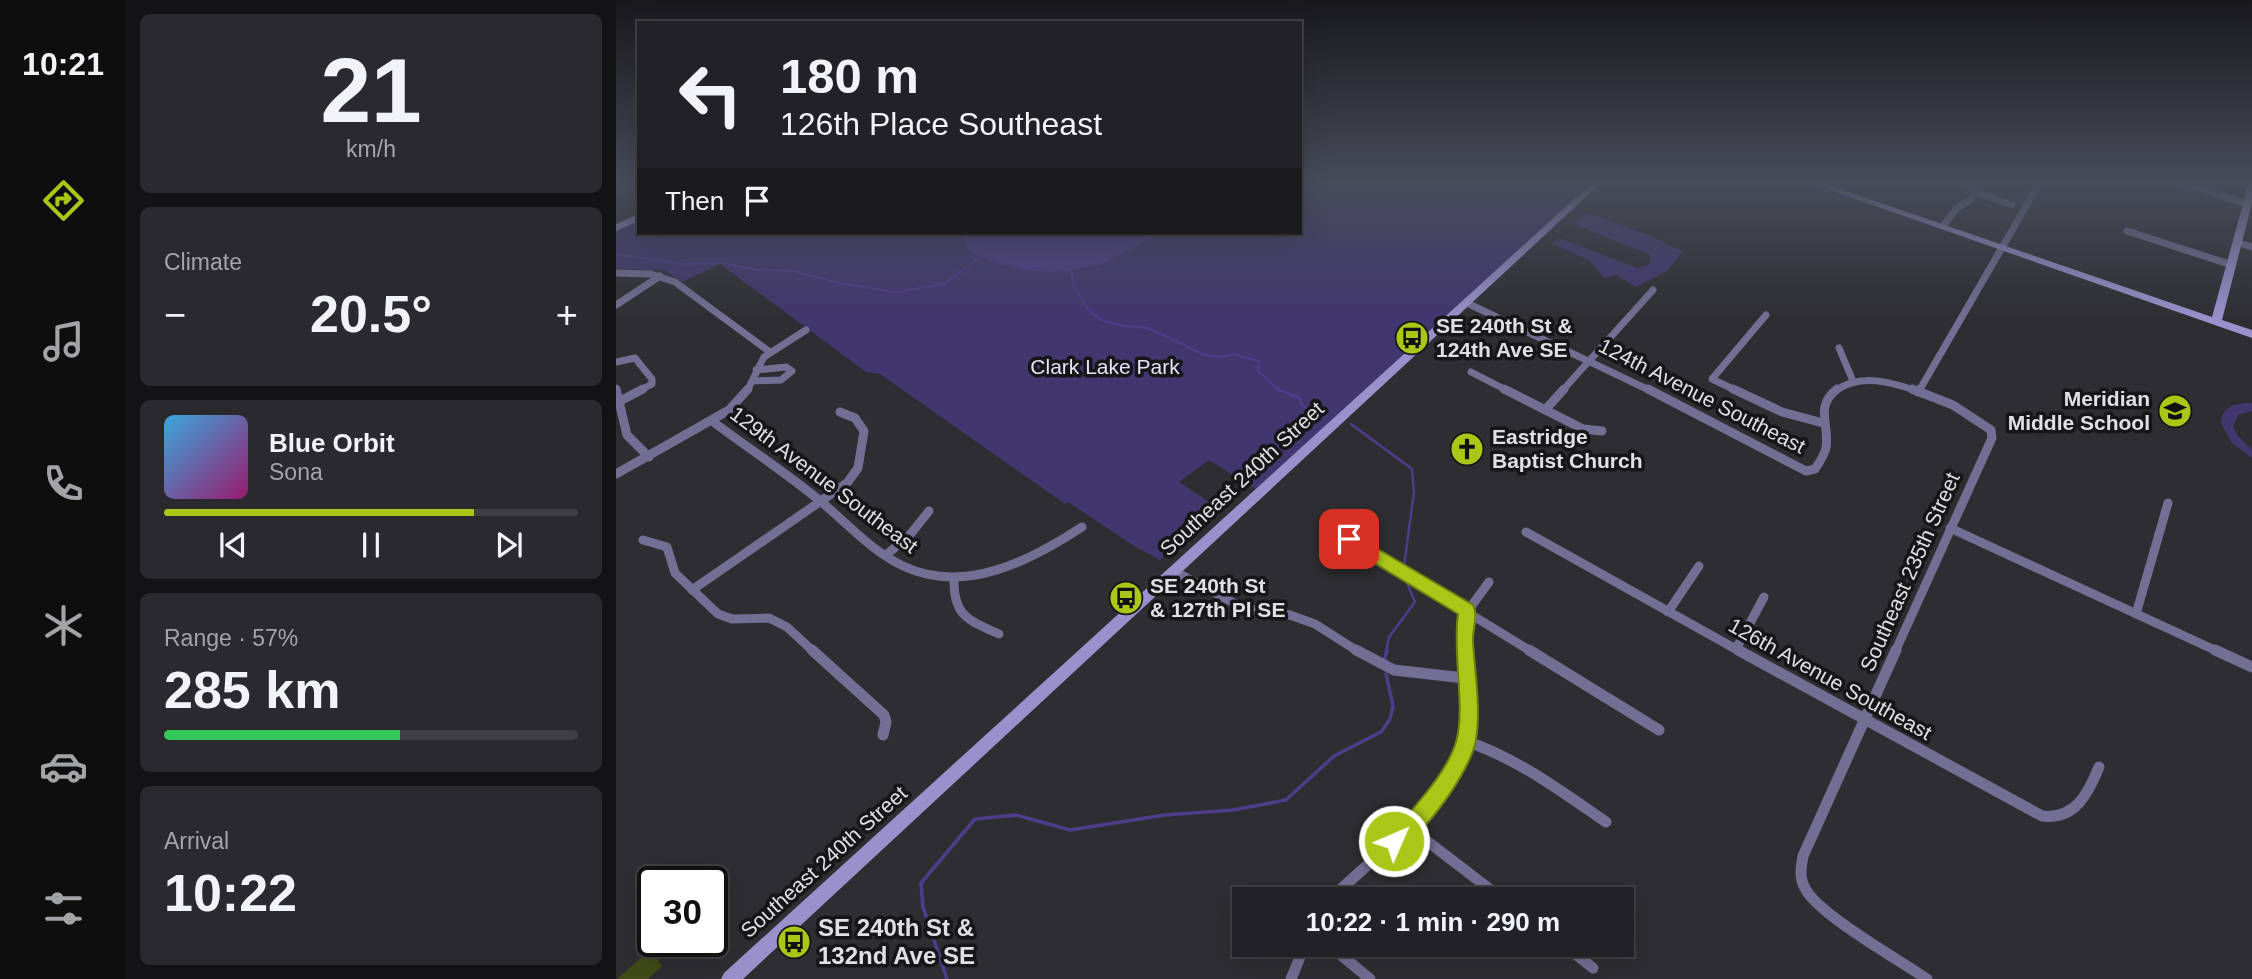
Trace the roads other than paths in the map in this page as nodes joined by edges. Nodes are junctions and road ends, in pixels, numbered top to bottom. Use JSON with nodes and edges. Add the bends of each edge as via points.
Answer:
{"nodes":[{"id":1,"x":1549,"y":228,"type":"edge"},
{"id":2,"x":1949,"y":228,"type":"edge"},
{"id":3,"x":2015,"y":228,"type":"edge"},
{"id":4,"x":2242,"y":228,"type":"edge"},
{"id":5,"x":2127,"y":231,"type":"dead end"},
{"id":6,"x":2239,"y":243,"type":"junction"},
{"id":7,"x":2000,"y":246,"type":"junction"},
{"id":8,"x":2252,"y":247,"type":"edge"},
{"id":9,"x":2232,"y":265,"type":"junction"},
{"id":10,"x":616,"y":273,"type":"edge"},
{"id":11,"x":660,"y":275,"type":"junction"},
{"id":12,"x":1653,"y":290,"type":"dead end"},
{"id":13,"x":1467,"y":303,"type":"junction"},
{"id":14,"x":616,"y":305,"type":"edge"},
{"id":15,"x":1766,"y":315,"type":"dead end"},
{"id":16,"x":2216,"y":322,"type":"junction"},
{"id":17,"x":806,"y":330,"type":"dead end"},
{"id":18,"x":2252,"y":334,"type":"edge"},
{"id":19,"x":1839,"y":348,"type":"dead end"},
{"id":20,"x":770,"y":352,"type":"junction"},
{"id":21,"x":1589,"y":360,"type":"junction"},
{"id":22,"x":616,"y":362,"type":"edge"},
{"id":23,"x":756,"y":370,"type":"junction"},
{"id":24,"x":1471,"y":373,"type":"dead end"},
{"id":25,"x":753,"y":381,"type":"junction"},
{"id":26,"x":1853,"y":381,"type":"junction"},
{"id":27,"x":616,"y":389,"type":"edge"},
{"id":28,"x":1918,"y":393,"type":"junction"},
{"id":29,"x":620,"y":401,"type":"junction"},
{"id":30,"x":1545,"y":410,"type":"junction"},
{"id":31,"x":840,"y":412,"type":"dead end"},
{"id":32,"x":712,"y":421,"type":"junction"},
{"id":33,"x":1822,"y":423,"type":"junction"},
{"id":34,"x":1602,"y":431,"type":"dead end"},
{"id":35,"x":649,"y":457,"type":"junction"},
{"id":36,"x":616,"y":474,"type":"edge"},
{"id":37,"x":822,"y":502,"type":"junction"},
{"id":38,"x":2168,"y":503,"type":"dead end"},
{"id":39,"x":929,"y":511,"type":"dead end"},
{"id":40,"x":1325,"y":525,"type":"dead end"},
{"id":41,"x":1082,"y":527,"type":"dead end"},
{"id":42,"x":1951,"y":528,"type":"junction"},
{"id":43,"x":1526,"y":532,"type":"dead end"},
{"id":44,"x":643,"y":540,"type":"dead end"},
{"id":45,"x":886,"y":555,"type":"junction"},
{"id":46,"x":1699,"y":566,"type":"dead end"},
{"id":47,"x":1176,"y":572,"type":"junction"},
{"id":48,"x":954,"y":578,"type":"junction"},
{"id":49,"x":1489,"y":582,"type":"dead end"},
{"id":50,"x":692,"y":590,"type":"junction"},
{"id":51,"x":1764,"y":597,"type":"dead end"},
{"id":52,"x":1467,"y":610,"type":"junction"},
{"id":53,"x":1668,"y":612,"type":"junction"},
{"id":54,"x":2136,"y":614,"type":"junction"},
{"id":55,"x":999,"y":634,"type":"dead end"},
{"id":56,"x":1736,"y":649,"type":"junction"},
{"id":57,"x":2252,"y":667,"type":"edge"},
{"id":58,"x":1464,"y":678,"type":"junction"},
{"id":59,"x":1865,"y":721,"type":"junction"},
{"id":60,"x":1659,"y":730,"type":"dead end"},
{"id":61,"x":883,"y":735,"type":"dead end"},
{"id":62,"x":1466,"y":741,"type":"junction"},
{"id":63,"x":2099,"y":767,"type":"dead end"},
{"id":64,"x":1606,"y":822,"type":"dead end"},
{"id":65,"x":1410,"y":828,"type":"junction"},
{"id":66,"x":1342,"y":887,"type":"edge"},
{"id":67,"x":1487,"y":887,"type":"edge"},
{"id":68,"x":1300,"y":957,"type":"edge"},
{"id":69,"x":1343,"y":957,"type":"edge"},
{"id":70,"x":1579,"y":957,"type":"edge"},
{"id":71,"x":1593,"y":968,"type":"dead end"},
{"id":72,"x":730,"y":979,"type":"edge"},
{"id":73,"x":1291,"y":979,"type":"edge"},
{"id":74,"x":1370,"y":979,"type":"edge"},
{"id":75,"x":1927,"y":979,"type":"edge"}],
"edges":[{"from":1,"to":13,"type":"main road","name":"Southeast 240th Street"},
{"from":2,"to":7,"type":"main road"},
{"from":3,"to":7,"type":"street"},
{"from":4,"to":6,"type":"main road"},
{"from":5,"to":9,"type":"street"},
{"from":6,"to":8,"type":"street"},
{"from":6,"to":9,"type":"main road"},
{"from":7,"to":16,"type":"main road"},
{"from":7,"to":28,"type":"street"},
{"from":9,"to":16,"type":"main road"},
{"from":10,"to":11,"type":"street"},
{"from":11,"to":14,"type":"street"},
{"from":11,"to":20,"type":"street"},
{"from":12,"to":21,"type":"street"},
{"from":13,"to":21,"type":"street","name":"124th Avenue Southeast"},
{"from":13,"to":47,"type":"main road","name":"Southeast 240th Street"},
{"from":15,"to":33,"type":"street","via":[[1712,379],[1782,412]]},
{"from":16,"to":18,"type":"main road"},
{"from":17,"to":20,"type":"street"},
{"from":19,"to":26,"type":"street"},
{"from":20,"to":23,"type":"street"},
{"from":21,"to":30,"type":"street"},
{"from":21,"to":33,"type":"street","name":"124th Avenue Southeast","via":[[1806,471],[1815,469],[1824,452]]},
{"from":22,"to":29,"type":"street","via":[[635,358],[652,379],[646,388]]},
{"from":23,"to":25,"type":"street"},
{"from":23,"to":25,"type":"street","via":[[786,367],[792,371],[781,380]]},
{"from":24,"to":30,"type":"street"},
{"from":25,"to":32,"type":"street","via":[[740,400]]},
{"from":26,"to":28,"type":"street","via":[[1872,380]]},
{"from":26,"to":33,"type":"street","via":[[1827,398]]},
{"from":27,"to":29,"type":"street"},
{"from":28,"to":42,"type":"street","name":"Southeast 235th Street","via":[[1975,416],[1991,430],[1992,438]]},
{"from":29,"to":35,"type":"street","via":[[627,435]]},
{"from":30,"to":34,"type":"street","via":[[1583,429]]},
{"from":31,"to":37,"type":"street","via":[[863,426],[864,439],[854,476]]},
{"from":32,"to":35,"type":"street"},
{"from":32,"to":37,"type":"street","name":"129th Avenue Southeast"},
{"from":35,"to":36,"type":"street"},
{"from":37,"to":45,"type":"street","name":"129th Avenue Southeast"},
{"from":37,"to":50,"type":"street"},
{"from":38,"to":54,"type":"street"},
{"from":39,"to":45,"type":"street"},
{"from":40,"to":52,"type":"street"},
{"from":41,"to":48,"type":"street","via":[[1014,563]]},
{"from":42,"to":54,"type":"street"},
{"from":42,"to":59,"type":"street","name":"Southeast 235th Street"},
{"from":43,"to":53,"type":"street","name":"126th Avenue Southeast"},
{"from":44,"to":50,"type":"street","via":[[667,547],[673,570]]},
{"from":45,"to":48,"type":"street","name":"129th Avenue Southeast","via":[[912,570]]},
{"from":46,"to":53,"type":"street"},
{"from":47,"to":58,"type":"street","via":[[1243,608],[1315,624],[1394,670]]},
{"from":47,"to":72,"type":"main road","name":"Southeast 240th Street"},
{"from":48,"to":55,"type":"street","via":[[953,601],[958,611]]},
{"from":49,"to":52,"type":"street"},
{"from":50,"to":61,"type":"street","via":[[725,617],[769,618],[787,627],[884,715]]},
{"from":51,"to":56,"type":"street"},
{"from":52,"to":58,"type":"street"},
{"from":52,"to":60,"type":"street"},
{"from":53,"to":56,"type":"street","name":"126th Avenue Southeast"},
{"from":54,"to":57,"type":"street"},
{"from":56,"to":59,"type":"street","name":"126th Avenue Southeast"},
{"from":58,"to":62,"type":"street"},
{"from":59,"to":63,"type":"street","name":"126th Avenue Southeast","via":[[2051,818],[2066,815],[2083,802]]},
{"from":59,"to":75,"type":"street","name":"Southeast 235th Street","via":[[1803,856],[1801,884],[1808,897],[1833,918]]},
{"from":62,"to":64,"type":"street","via":[[1511,759]]},
{"from":62,"to":65,"type":"street","via":[[1456,764]]},
{"from":65,"to":66,"type":"street"},
{"from":65,"to":67,"type":"street"},
{"from":68,"to":73,"type":"street"},
{"from":69,"to":74,"type":"street"},
{"from":70,"to":71,"type":"street"}]}
